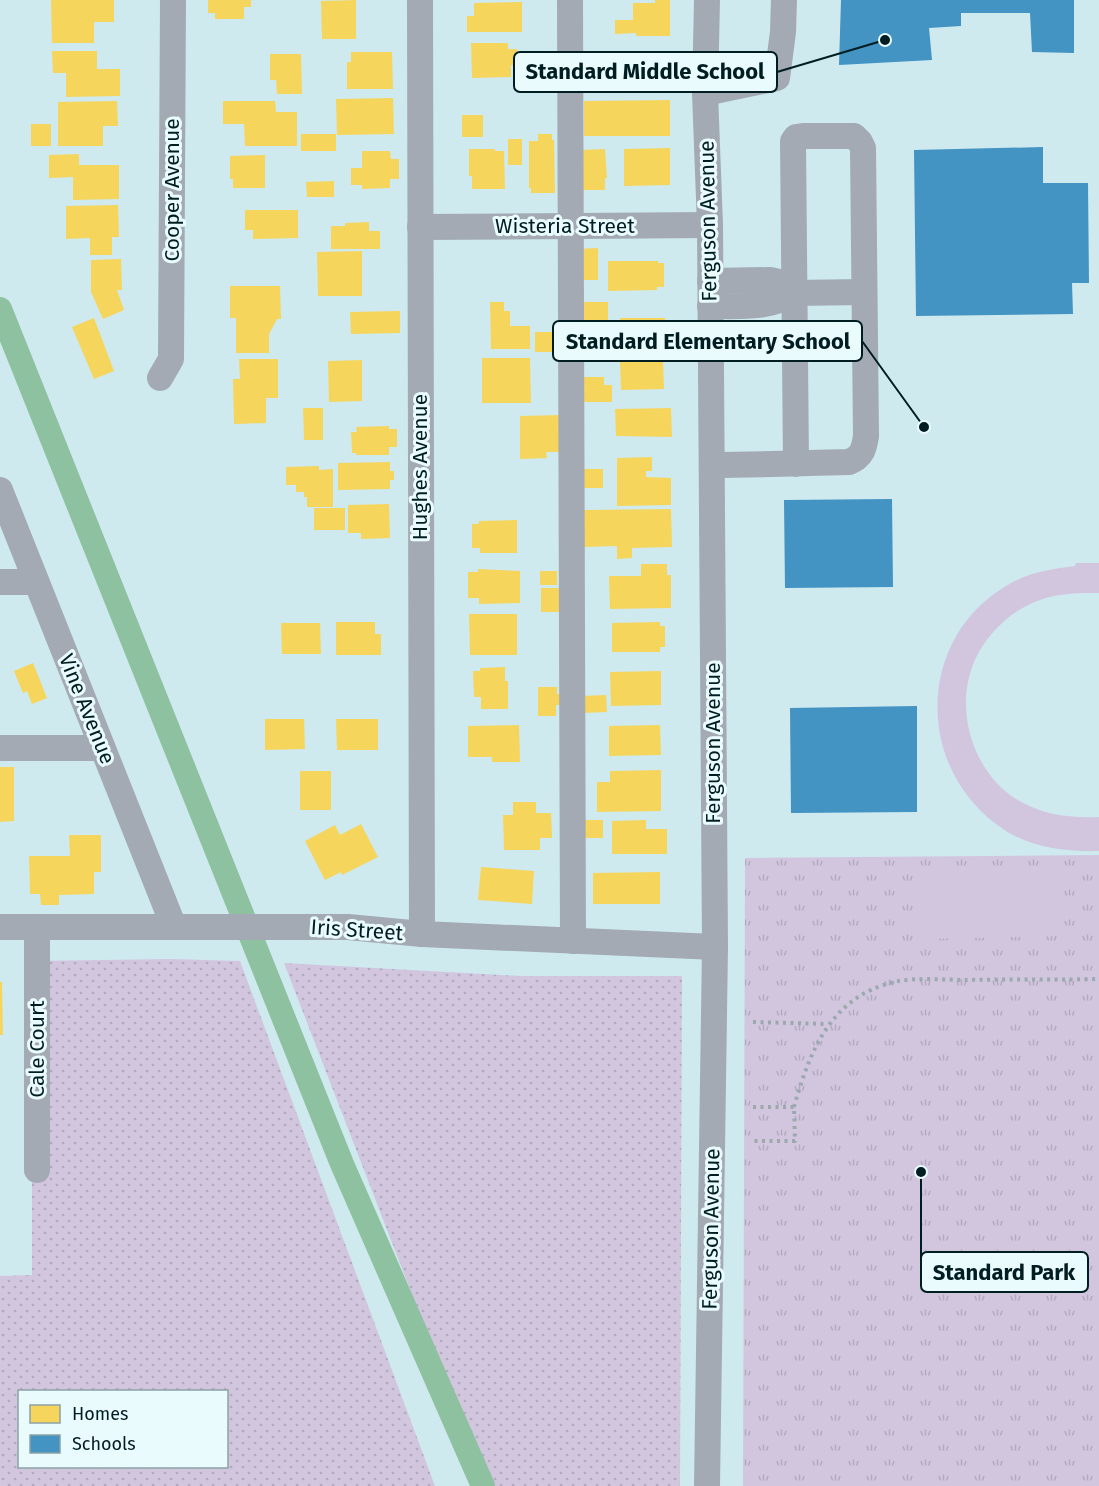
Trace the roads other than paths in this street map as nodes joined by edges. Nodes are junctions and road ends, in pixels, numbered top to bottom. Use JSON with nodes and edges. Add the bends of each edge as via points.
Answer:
{"nodes":[{"id":1,"x":173,"y":0,"type":"edge"},
{"id":2,"x":420,"y":0,"type":"edge"},
{"id":3,"x":570,"y":0,"type":"edge"},
{"id":4,"x":707,"y":0,"type":"edge"},
{"id":5,"x":784,"y":0,"type":"edge"},
{"id":6,"x":705,"y":93,"type":"junction"},
{"id":7,"x":711,"y":225,"type":"junction"},
{"id":8,"x":572,"y":226,"type":"junction"},
{"id":9,"x":420,"y":227,"type":"junction"},
{"id":10,"x":711,"y":281,"type":"junction"},
{"id":11,"x":864,"y":292,"type":"junction"},
{"id":12,"x":793,"y":293,"type":"junction"},
{"id":13,"x":710,"y":306,"type":"junction"},
{"id":14,"x":160,"y":378,"type":"dead end"},
{"id":15,"x":796,"y":464,"type":"junction"},
{"id":16,"x":712,"y":465,"type":"junction"},
{"id":17,"x":0,"y":490,"type":"edge"},
{"id":18,"x":0,"y":582,"type":"edge"},
{"id":19,"x":36,"y":582,"type":"junction"},
{"id":20,"x":0,"y":748,"type":"edge"},
{"id":21,"x":102,"y":748,"type":"junction"},
{"id":22,"x":0,"y":927,"type":"edge"},
{"id":23,"x":37,"y":927,"type":"junction"},
{"id":24,"x":174,"y":927,"type":"junction"},
{"id":25,"x":422,"y":934,"type":"junction"},
{"id":26,"x":573,"y":941,"type":"junction"},
{"id":27,"x":715,"y":947,"type":"junction"},
{"id":28,"x":37,"y":1170,"type":"dead end"},
{"id":29,"x":707,"y":1486,"type":"edge"}],
"edges":[{"from":1,"to":14,"type":"street","name":"Cooper Avenue","via":[[171,359]]},
{"from":2,"to":9,"type":"street","name":"Hughes Avenue"},
{"from":3,"to":8,"type":"street"},
{"from":4,"to":6,"type":"street","name":"Ferguson Avenue"},
{"from":5,"to":6,"type":"street","via":[[777,78]]},
{"from":6,"to":7,"type":"street","name":"Ferguson Avenue"},
{"from":7,"to":8,"type":"street","name":"Wisteria Street"},
{"from":7,"to":10,"type":"street","name":"Ferguson Avenue"},
{"from":8,"to":9,"type":"street","name":"Wisteria Street"},
{"from":8,"to":26,"type":"street"},
{"from":9,"to":25,"type":"street","name":"Hughes Avenue"},
{"from":10,"to":12,"type":"street","via":[[770,280],[783,283]]},
{"from":10,"to":13,"type":"street","name":"Ferguson Avenue"},
{"from":11,"to":12,"type":"street"},
{"from":11,"to":12,"type":"street","via":[[863,148],[854,136],[802,135],[793,141],[792,153]]},
{"from":11,"to":15,"type":"street","via":[[863,452],[849,462]]},
{"from":12,"to":13,"type":"street","via":[[770,303]]},
{"from":12,"to":15,"type":"street"},
{"from":13,"to":16,"type":"street","name":"Ferguson Avenue"},
{"from":15,"to":16,"type":"street"},
{"from":16,"to":27,"type":"street","name":"Ferguson Avenue"},
{"from":17,"to":19,"type":"street","name":"Vine Avenue"},
{"from":18,"to":19,"type":"street"},
{"from":19,"to":21,"type":"street","name":"Vine Avenue"},
{"from":20,"to":21,"type":"street"},
{"from":21,"to":24,"type":"street","name":"Vine Avenue"},
{"from":22,"to":23,"type":"street","name":"Iris Street"},
{"from":23,"to":24,"type":"street","name":"Iris Street"},
{"from":23,"to":28,"type":"street","name":"Cale Court"},
{"from":24,"to":25,"type":"street","name":"Iris Street","via":[[348,927]]},
{"from":25,"to":26,"type":"street","name":"Iris Street"},
{"from":26,"to":27,"type":"street","name":"Iris Street"},
{"from":27,"to":29,"type":"street","name":"Ferguson Avenue"}]}
